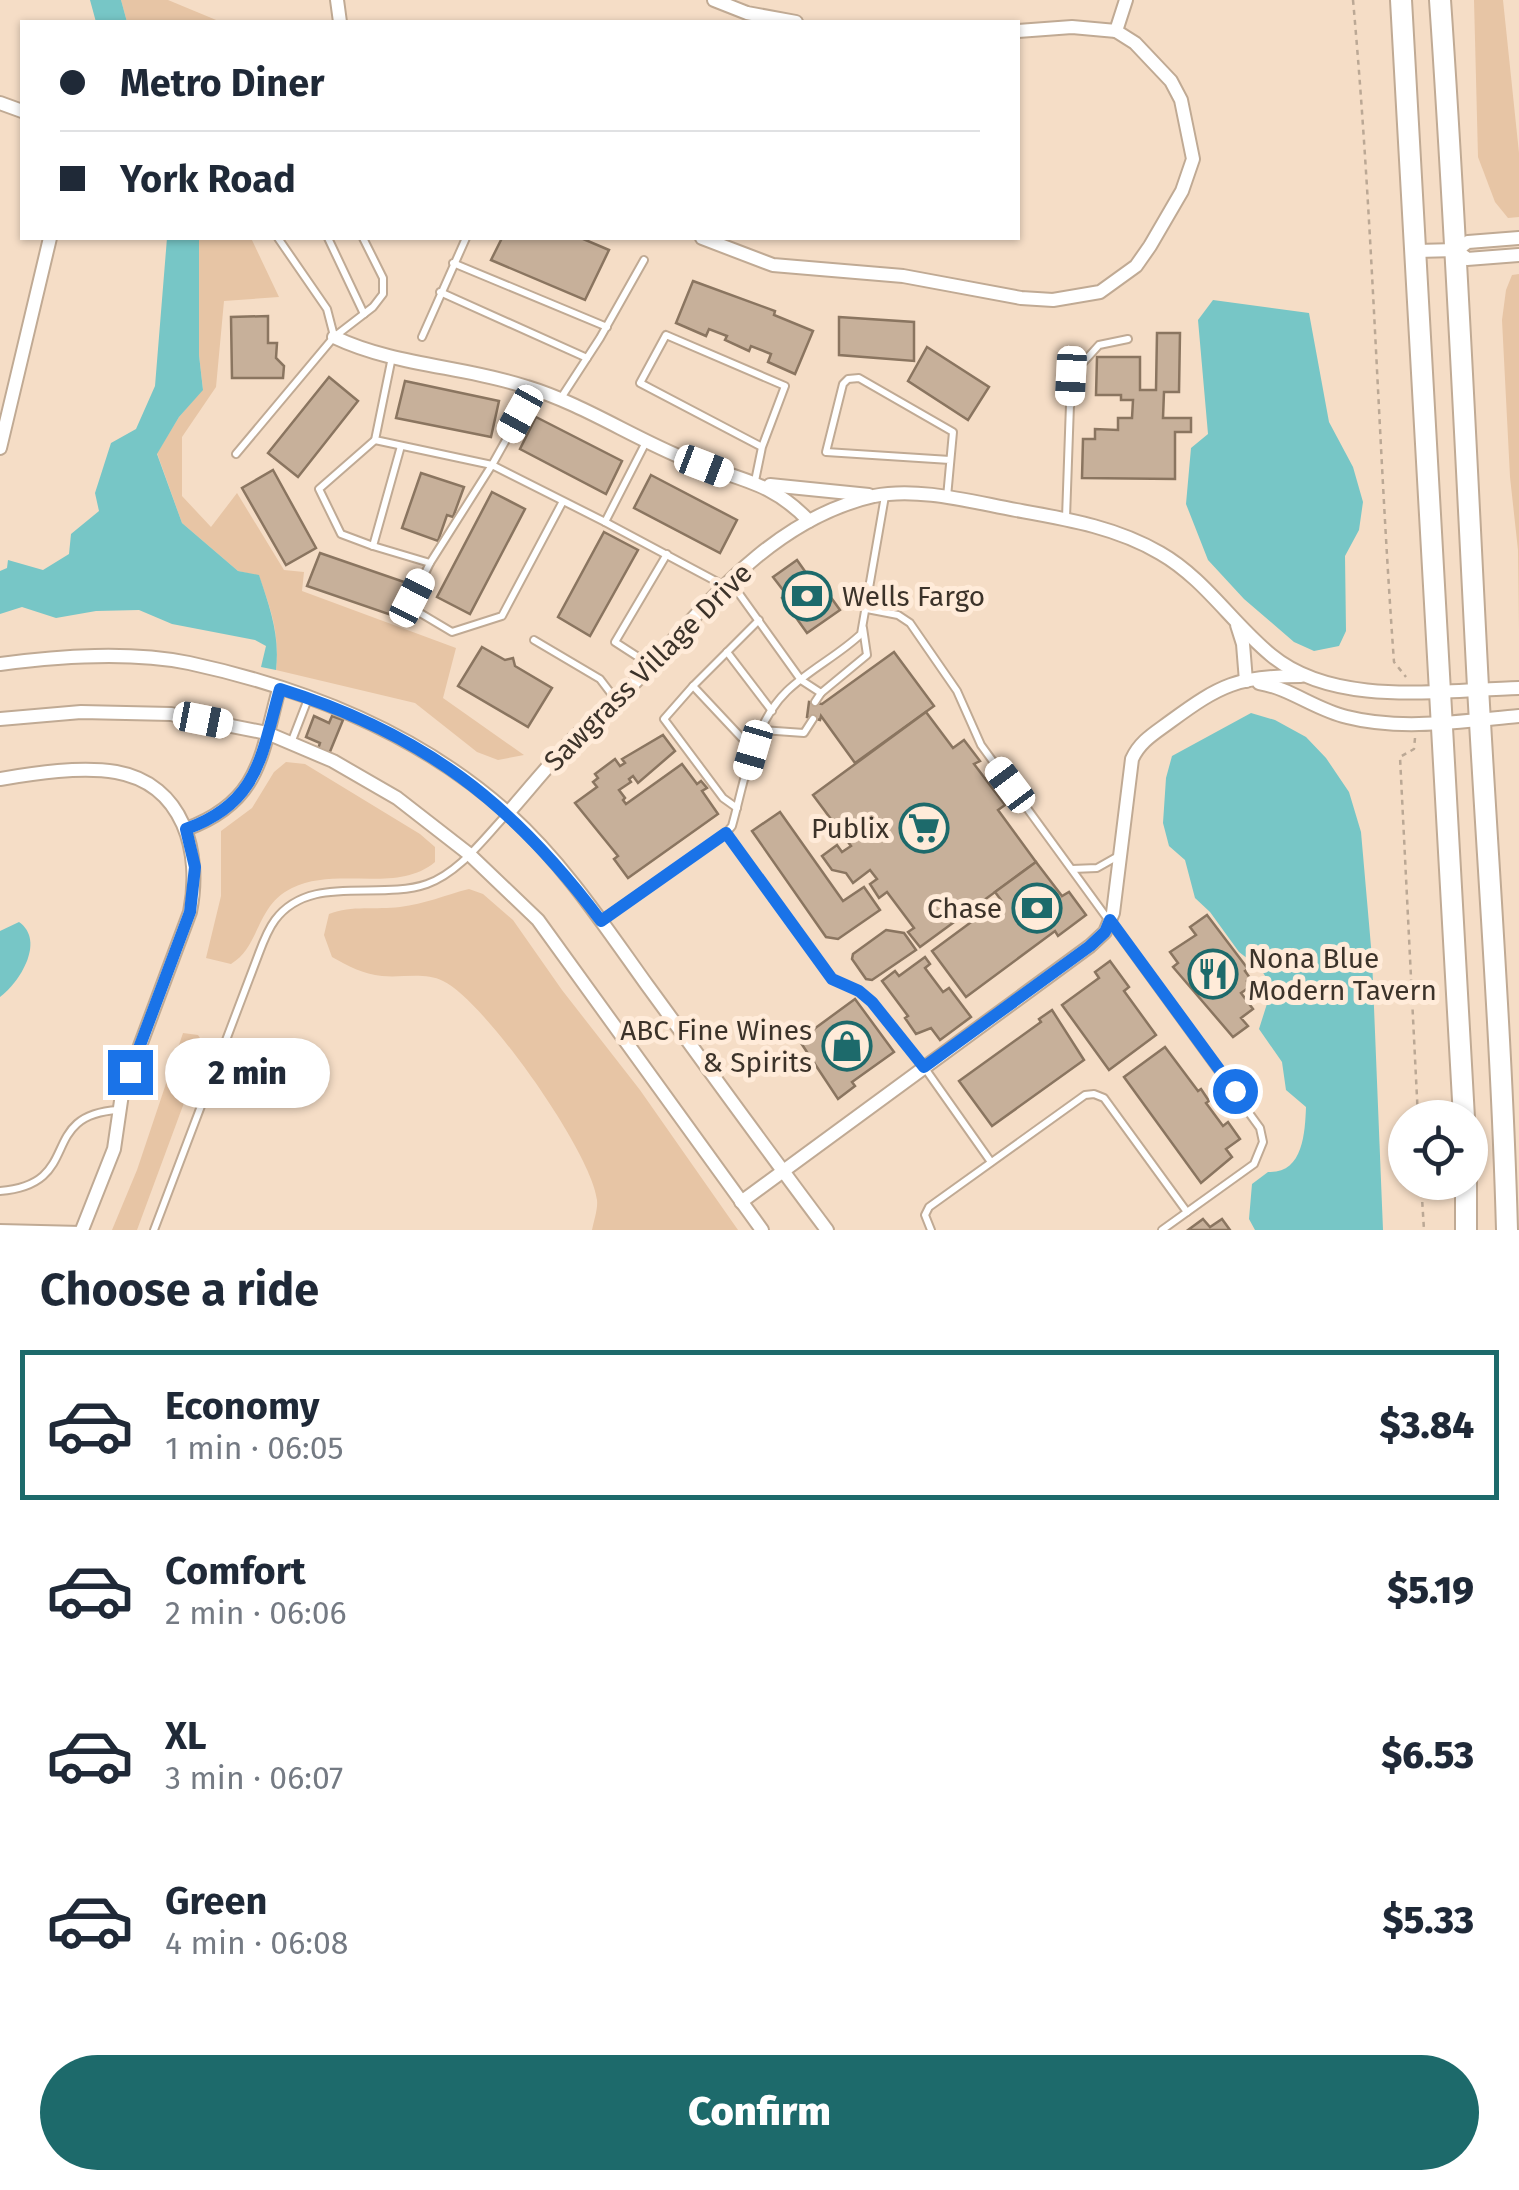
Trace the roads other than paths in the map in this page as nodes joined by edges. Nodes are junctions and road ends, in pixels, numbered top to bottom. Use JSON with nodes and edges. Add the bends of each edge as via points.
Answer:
{"nodes":[{"id":1,"x":714,"y":0,"type":"edge"},
{"id":2,"x":1401,"y":0,"type":"edge"},
{"id":3,"x":1440,"y":0,"type":"edge"},
{"id":4,"x":1128,"y":2,"type":"edge"},
{"id":5,"x":785,"y":20,"type":"edge"},
{"id":6,"x":1020,"y":31,"type":"edge"},
{"id":7,"x":1116,"y":32,"type":"junction"},
{"id":8,"x":1519,"y":238,"type":"edge"},
{"id":9,"x":50,"y":240,"type":"edge"},
{"id":10,"x":279,"y":240,"type":"edge"},
{"id":11,"x":329,"y":240,"type":"edge"},
{"id":12,"x":364,"y":240,"type":"edge"},
{"id":13,"x":465,"y":240,"type":"edge"},
{"id":14,"x":707,"y":240,"type":"edge"},
{"id":15,"x":1458,"y":250,"type":"junction"},
{"id":16,"x":1416,"y":252,"type":"junction"},
{"id":17,"x":1519,"y":255,"type":"edge"},
{"id":18,"x":644,"y":260,"type":"dead end"},
{"id":19,"x":453,"y":263,"type":"junction"},
{"id":20,"x":440,"y":292,"type":"junction"},
{"id":21,"x":364,"y":314,"type":"junction"},
{"id":22,"x":607,"y":327,"type":"junction"},
{"id":23,"x":334,"y":337,"type":"junction"},
{"id":24,"x":422,"y":337,"type":"dead end"},
{"id":25,"x":1128,"y":340,"type":"dead end"},
{"id":26,"x":392,"y":356,"type":"junction"},
{"id":27,"x":587,"y":358,"type":"junction"},
{"id":28,"x":534,"y":389,"type":"junction"},
{"id":29,"x":560,"y":400,"type":"junction"},
{"id":30,"x":375,"y":440,"type":"junction"},
{"id":31,"x":646,"y":441,"type":"junction"},
{"id":32,"x":402,"y":446,"type":"junction"},
{"id":33,"x":762,"y":447,"type":"junction"},
{"id":34,"x":0,"y":448,"type":"edge"},
{"id":35,"x":236,"y":454,"type":"dead end"},
{"id":36,"x":950,"y":460,"type":"junction"},
{"id":37,"x":492,"y":465,"type":"junction"},
{"id":38,"x":759,"y":484,"type":"junction"},
{"id":39,"x":881,"y":495,"type":"junction"},
{"id":40,"x":946,"y":498,"type":"junction"},
{"id":41,"x":562,"y":503,"type":"junction"},
{"id":42,"x":1066,"y":519,"type":"junction"},
{"id":43,"x":809,"y":521,"type":"junction"},
{"id":44,"x":605,"y":522,"type":"junction"},
{"id":45,"x":373,"y":546,"type":"junction"},
{"id":46,"x":667,"y":554,"type":"junction"},
{"id":47,"x":430,"y":563,"type":"junction"},
{"id":48,"x":727,"y":583,"type":"junction"},
{"id":49,"x":867,"y":610,"type":"junction"},
{"id":50,"x":1234,"y":618,"type":"junction"},
{"id":51,"x":758,"y":620,"type":"junction"},
{"id":52,"x":863,"y":628,"type":"junction"},
{"id":53,"x":534,"y":640,"type":"dead end"},
{"id":54,"x":727,"y":652,"type":"junction"},
{"id":55,"x":0,"y":664,"type":"edge"},
{"id":56,"x":650,"y":665,"type":"junction"},
{"id":57,"x":1301,"y":676,"type":"junction"},
{"id":58,"x":801,"y":680,"type":"junction"},
{"id":59,"x":1246,"y":681,"type":"junction"},
{"id":60,"x":693,"y":686,"type":"junction"},
{"id":61,"x":1519,"y":688,"type":"edge"},
{"id":62,"x":280,"y":689,"type":"junction"},
{"id":63,"x":1478,"y":689,"type":"junction"},
{"id":64,"x":1440,"y":691,"type":"junction"},
{"id":65,"x":821,"y":693,"type":"junction"},
{"id":66,"x":308,"y":698,"type":"junction"},
{"id":67,"x":616,"y":700,"type":"junction"},
{"id":68,"x":815,"y":702,"type":"dead end"},
{"id":69,"x":772,"y":711,"type":"junction"},
{"id":70,"x":1519,"y":716,"type":"edge"},
{"id":71,"x":813,"y":718,"type":"dead end"},
{"id":72,"x":0,"y":719,"type":"edge"},
{"id":73,"x":1480,"y":720,"type":"junction"},
{"id":74,"x":1442,"y":722,"type":"junction"},
{"id":75,"x":761,"y":730,"type":"junction"},
{"id":76,"x":267,"y":733,"type":"junction"},
{"id":77,"x":291,"y":743,"type":"junction"},
{"id":78,"x":753,"y":750,"type":"junction"},
{"id":79,"x":0,"y":779,"type":"edge"},
{"id":80,"x":737,"y":808,"type":"junction"},
{"id":81,"x":508,"y":813,"type":"junction"},
{"id":82,"x":186,"y":829,"type":"junction"},
{"id":83,"x":726,"y":833,"type":"junction"},
{"id":84,"x":469,"y":854,"type":"junction"},
{"id":85,"x":1121,"y":854,"type":"junction"},
{"id":86,"x":1072,"y":869,"type":"junction"},
{"id":87,"x":1110,"y":920,"type":"junction"},
{"id":88,"x":601,"y":921,"type":"junction"},
{"id":89,"x":924,"y":1067,"type":"junction"},
{"id":90,"x":1463,"y":1100,"type":"edge"},
{"id":91,"x":119,"y":1110,"type":"junction"},
{"id":92,"x":992,"y":1162,"type":"junction"},
{"id":93,"x":783,"y":1170,"type":"junction"},
{"id":94,"x":0,"y":1191,"type":"edge"},
{"id":95,"x":1466,"y":1200,"type":"edge"},
{"id":96,"x":742,"y":1202,"type":"junction"},
{"id":97,"x":1187,"y":1212,"type":"junction"},
{"id":98,"x":0,"y":1228,"type":"edge"},
{"id":99,"x":82,"y":1230,"type":"edge"},
{"id":100,"x":154,"y":1230,"type":"edge"},
{"id":101,"x":762,"y":1230,"type":"edge"},
{"id":102,"x":827,"y":1230,"type":"edge"},
{"id":103,"x":930,"y":1230,"type":"edge"},
{"id":104,"x":1162,"y":1230,"type":"edge"},
{"id":105,"x":1466,"y":1230,"type":"edge"},
{"id":106,"x":1507,"y":1230,"type":"edge"}],
"edges":[{"from":1,"to":5,"type":"street"},
{"from":2,"to":16,"type":"main road"},
{"from":3,"to":15,"type":"main road"},
{"from":4,"to":7,"type":"street"},
{"from":6,"to":7,"type":"street"},
{"from":7,"to":14,"type":"street","via":[[1172,81],[1193,159],[1150,246],[1136,266],[1100,292],[1022,298],[903,276],[773,265]]},
{"from":8,"to":15,"type":"street","via":[[1468,242]]},
{"from":9,"to":34,"type":"street"},
{"from":10,"to":23,"type":"lane","via":[[327,308]]},
{"from":11,"to":21,"type":"lane"},
{"from":12,"to":21,"type":"lane","via":[[383,278],[383,294]]},
{"from":13,"to":19,"type":"lane"},
{"from":15,"to":16,"type":"street"},
{"from":15,"to":17,"type":"street","via":[[1467,260]]},
{"from":15,"to":63,"type":"main road"},
{"from":16,"to":64,"type":"main road"},
{"from":18,"to":22,"type":"lane"},
{"from":19,"to":20,"type":"lane"},
{"from":19,"to":22,"type":"lane"},
{"from":20,"to":24,"type":"lane"},
{"from":20,"to":27,"type":"lane"},
{"from":21,"to":23,"type":"lane"},
{"from":22,"to":27,"type":"lane"},
{"from":23,"to":26,"type":"street"},
{"from":23,"to":35,"type":"lane"},
{"from":25,"to":42,"type":"lane","via":[[1099,345],[1071,376]]},
{"from":26,"to":28,"type":"street"},
{"from":26,"to":30,"type":"lane"},
{"from":27,"to":29,"type":"lane"},
{"from":28,"to":29,"type":"street"},
{"from":28,"to":37,"type":"lane"},
{"from":29,"to":31,"type":"street"},
{"from":30,"to":32,"type":"lane"},
{"from":30,"to":45,"type":"lane","via":[[318,489],[341,534]]},
{"from":31,"to":38,"type":"street"},
{"from":31,"to":44,"type":"lane"},
{"from":32,"to":37,"type":"lane"},
{"from":32,"to":45,"type":"lane"},
{"from":33,"to":33,"type":"lane","via":[[785,386],[666,335],[640,383]]},
{"from":33,"to":38,"type":"lane"},
{"from":36,"to":36,"type":"lane","via":[[953,432],[859,378],[843,384],[826,452]]},
{"from":36,"to":40,"type":"lane"},
{"from":37,"to":41,"type":"lane"},
{"from":37,"to":47,"type":"lane"},
{"from":38,"to":39,"type":"street"},
{"from":38,"to":43,"type":"street"},
{"from":39,"to":40,"type":"street","name":"Sawgrass Village Drive"},
{"from":39,"to":43,"type":"street","name":"Sawgrass Village Drive"},
{"from":39,"to":49,"type":"lane"},
{"from":40,"to":42,"type":"street","name":"Sawgrass Village Drive"},
{"from":41,"to":44,"type":"lane"},
{"from":41,"to":47,"type":"lane","via":[[502,616],[452,632],[415,610],[412,598]]},
{"from":42,"to":50,"type":"street","name":"Sawgrass Village Drive","via":[[1131,537],[1163,554]]},
{"from":43,"to":48,"type":"street","name":"Sawgrass Village Drive"},
{"from":44,"to":46,"type":"lane"},
{"from":45,"to":47,"type":"lane"},
{"from":46,"to":48,"type":"lane"},
{"from":46,"to":56,"type":"lane","via":[[615,642]]},
{"from":48,"to":51,"type":"lane"},
{"from":48,"to":56,"type":"street","name":"Sawgrass Village Drive"},
{"from":49,"to":52,"type":"lane"},
{"from":49,"to":86,"type":"lane","via":[[910,624],[958,691],[981,745]]},
{"from":50,"to":57,"type":"street","name":"Sawgrass Village Drive"},
{"from":50,"to":59,"type":"street"},
{"from":51,"to":54,"type":"lane"},
{"from":51,"to":58,"type":"lane"},
{"from":52,"to":58,"type":"lane"},
{"from":52,"to":65,"type":"lane","via":[[867,655]]},
{"from":53,"to":67,"type":"lane","via":[[600,679]]},
{"from":54,"to":60,"type":"lane"},
{"from":54,"to":69,"type":"lane"},
{"from":55,"to":62,"type":"street","via":[[142,658]]},
{"from":56,"to":67,"type":"street","name":"Sawgrass Village Drive"},
{"from":57,"to":59,"type":"street"},
{"from":57,"to":64,"type":"street","name":"Sawgrass Village Drive","via":[[1345,688]]},
{"from":58,"to":65,"type":"lane"},
{"from":58,"to":69,"type":"lane"},
{"from":59,"to":74,"type":"street","via":[[1350,718]]},
{"from":59,"to":85,"type":"street","via":[[1212,691],[1137,748]]},
{"from":60,"to":78,"type":"lane"},
{"from":60,"to":80,"type":"lane","via":[[664,719]]},
{"from":61,"to":63,"type":"street","name":"Sawgrass Village Drive"},
{"from":62,"to":66,"type":"street"},
{"from":62,"to":76,"type":"street"},
{"from":63,"to":64,"type":"street","name":"Sawgrass Village Drive"},
{"from":63,"to":73,"type":"main road"},
{"from":64,"to":74,"type":"main road"},
{"from":65,"to":68,"type":"lane"},
{"from":66,"to":77,"type":"lane"},
{"from":66,"to":81,"type":"street","via":[[419,748]]},
{"from":67,"to":81,"type":"street","name":"Sawgrass Village Drive"},
{"from":69,"to":75,"type":"lane"},
{"from":70,"to":73,"type":"street"},
{"from":71,"to":75,"type":"lane","via":[[804,733]]},
{"from":72,"to":76,"type":"street","via":[[171,714]]},
{"from":73,"to":74,"type":"street"},
{"from":73,"to":106,"type":"main road"},
{"from":74,"to":90,"type":"main road"},
{"from":75,"to":78,"type":"lane"},
{"from":76,"to":77,"type":"street"},
{"from":76,"to":82,"type":"street","via":[[243,795]]},
{"from":77,"to":84,"type":"street","via":[[398,798]]},
{"from":78,"to":80,"type":"lane"},
{"from":79,"to":82,"type":"street","via":[[132,776],[162,793]]},
{"from":80,"to":83,"type":"lane"},
{"from":81,"to":84,"type":"lane"},
{"from":81,"to":88,"type":"street"},
{"from":82,"to":91,"type":"street","via":[[195,867],[190,912]]},
{"from":83,"to":88,"type":"lane"},
{"from":83,"to":89,"type":"lane","via":[[832,979],[872,1002]]},
{"from":84,"to":96,"type":"street","via":[[538,920]]},
{"from":84,"to":100,"type":"lane","via":[[426,884],[295,900],[271,924]]},
{"from":85,"to":86,"type":"lane","via":[[1098,868]]},
{"from":85,"to":87,"type":"street"},
{"from":86,"to":87,"type":"lane"},
{"from":87,"to":89,"type":"street","via":[[1090,946]]},
{"from":87,"to":97,"type":"lane","via":[[1260,1128],[1263,1142],[1254,1164]]},
{"from":88,"to":93,"type":"street"},
{"from":89,"to":92,"type":"lane"},
{"from":89,"to":93,"type":"street"},
{"from":91,"to":94,"type":"lane","via":[[84,1116],[46,1176],[25,1189]]},
{"from":91,"to":99,"type":"street","via":[[114,1149]]},
{"from":92,"to":97,"type":"lane","via":[[1094,1094],[1104,1098]]},
{"from":92,"to":103,"type":"lane","via":[[929,1207],[924,1215]]},
{"from":93,"to":96,"type":"street"},
{"from":93,"to":102,"type":"street"},
{"from":95,"to":105,"type":"main road"},
{"from":96,"to":101,"type":"street"},
{"from":97,"to":104,"type":"lane"},
{"from":98,"to":99,"type":"lane"}]}
